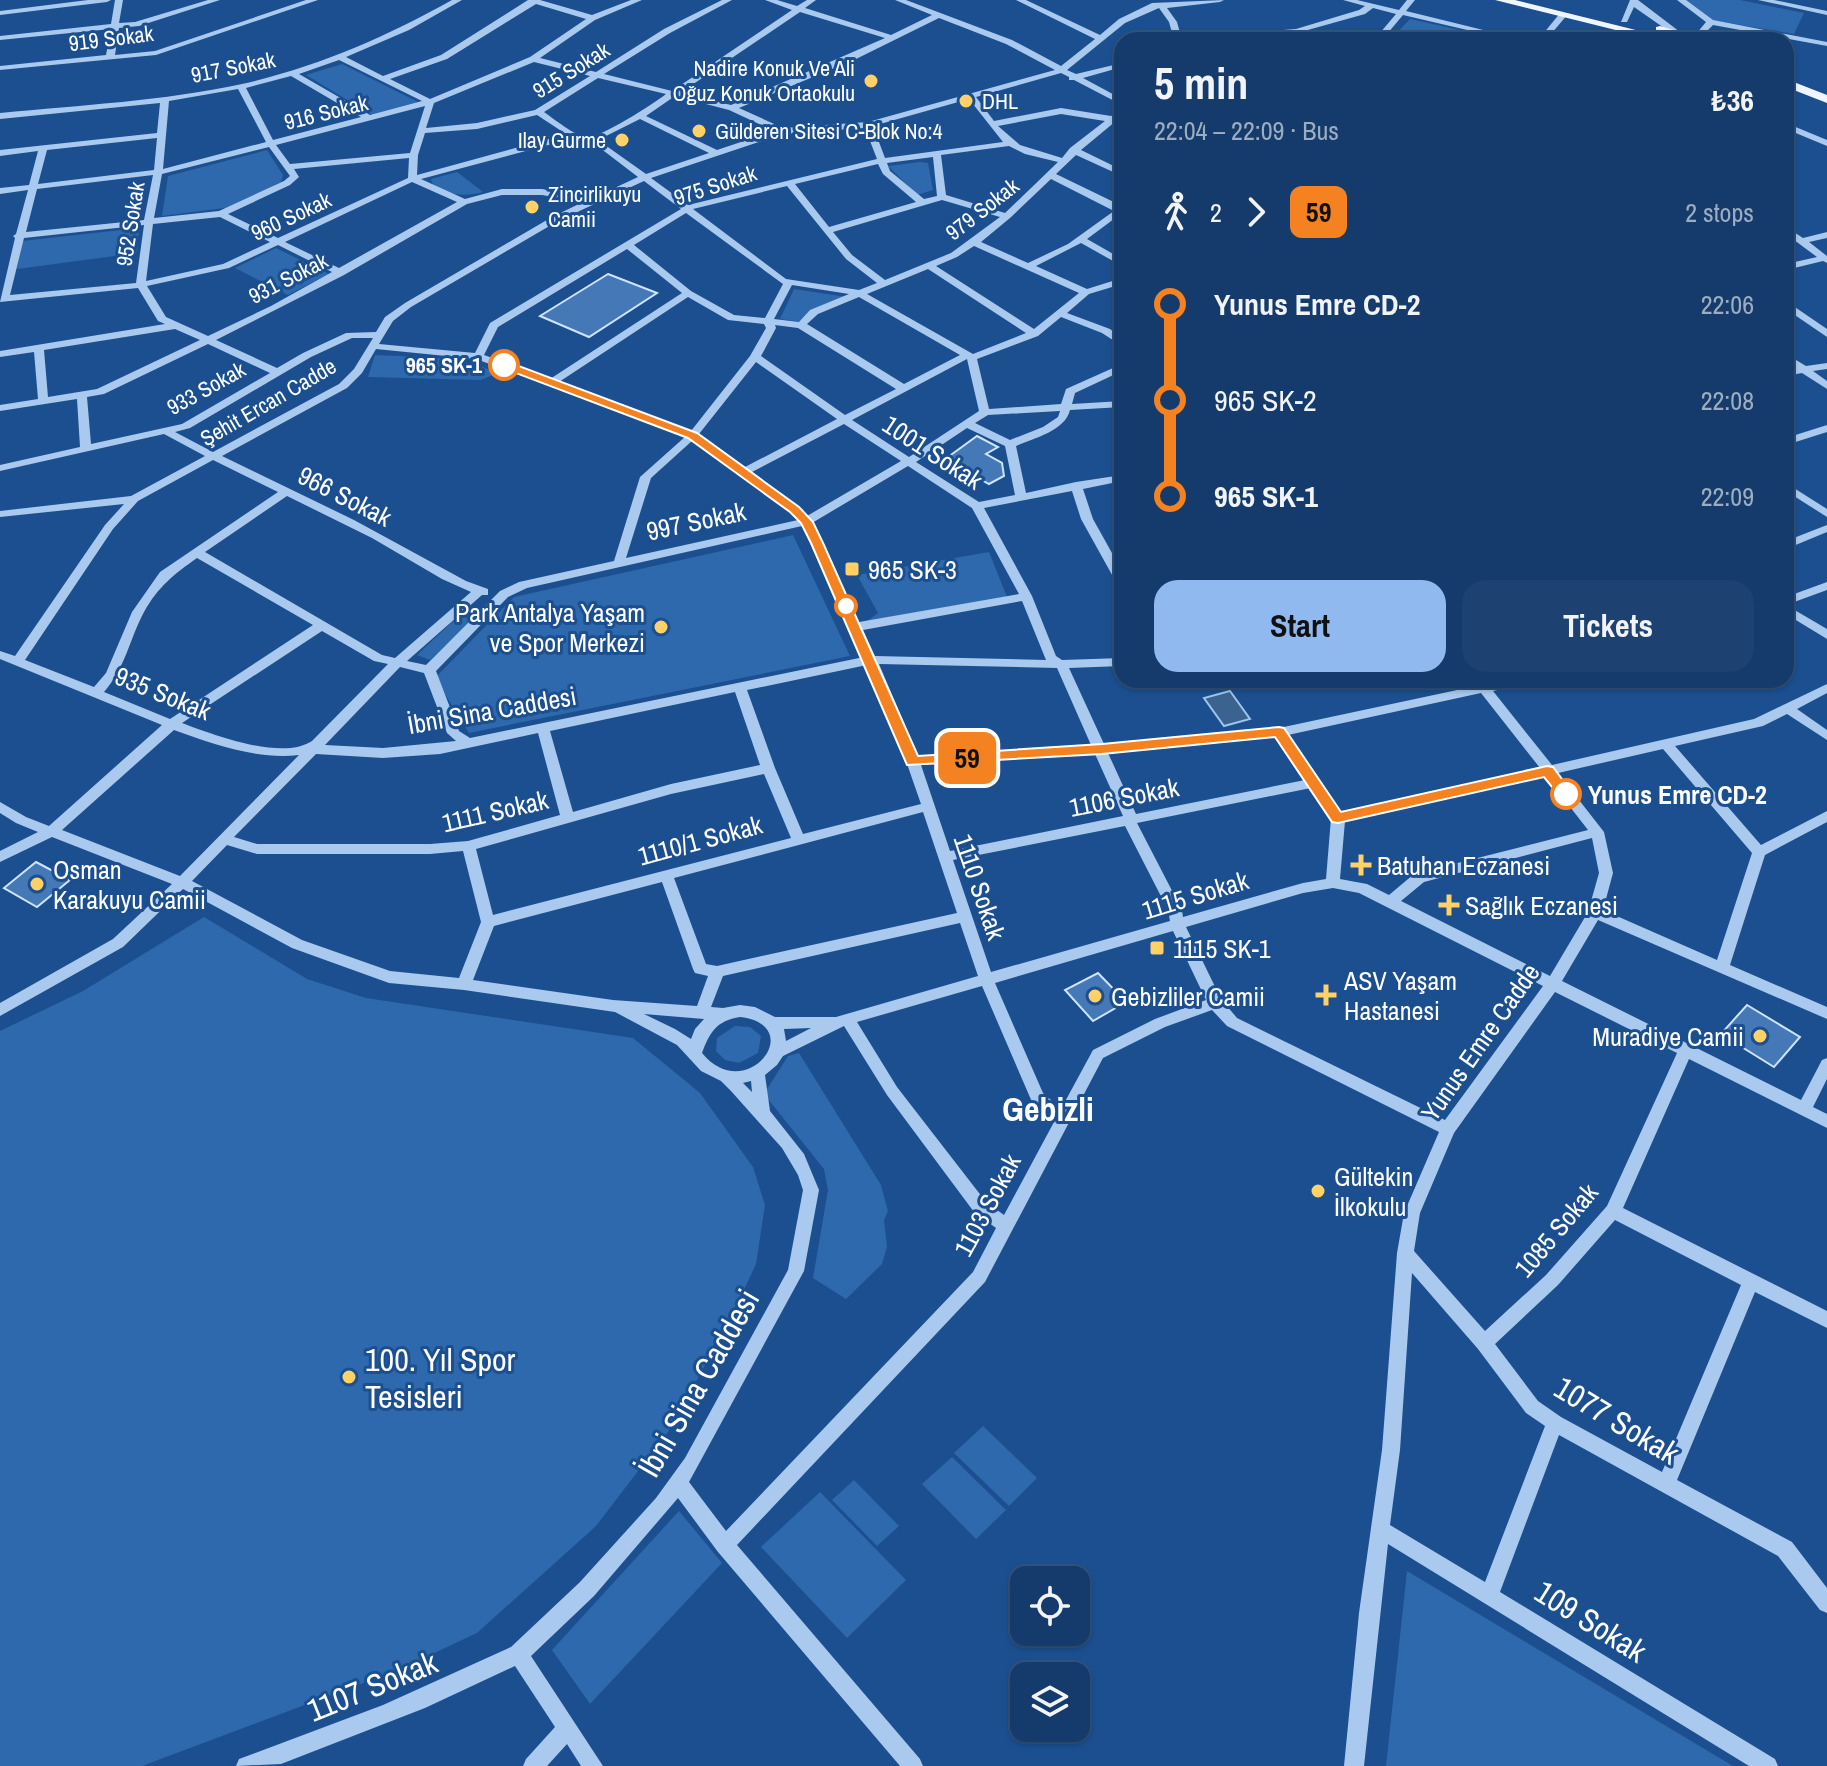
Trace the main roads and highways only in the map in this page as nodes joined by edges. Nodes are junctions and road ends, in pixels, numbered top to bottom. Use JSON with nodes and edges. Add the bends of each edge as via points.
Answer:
{"nodes":[{"id":1,"x":1501,"y":0,"type":"edge"},
{"id":2,"x":1534,"y":0,"type":"edge"},
{"id":3,"x":1651,"y":32,"type":"edge"},
{"id":4,"x":1660,"y":32,"type":"edge"},
{"id":5,"x":1794,"y":76,"type":"edge"},
{"id":6,"x":1794,"y":86,"type":"edge"},
{"id":7,"x":1827,"y":88,"type":"edge"},
{"id":8,"x":1827,"y":99,"type":"edge"}],
"edges":[{"from":1,"to":3,"type":"main road"},
{"from":2,"to":4,"type":"main road"},
{"from":5,"to":7,"type":"main road"},
{"from":6,"to":8,"type":"main road"}]}
